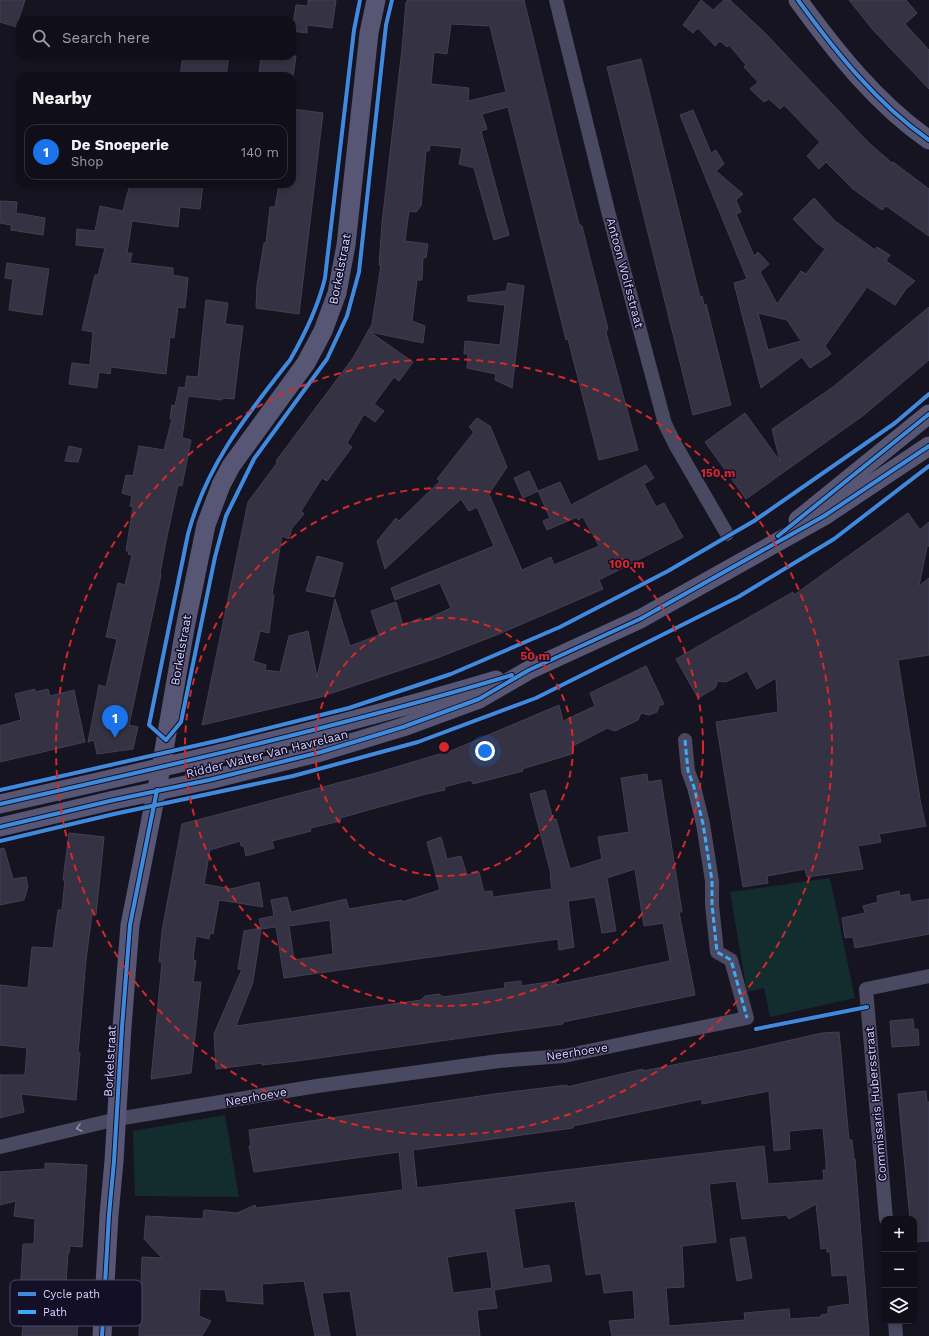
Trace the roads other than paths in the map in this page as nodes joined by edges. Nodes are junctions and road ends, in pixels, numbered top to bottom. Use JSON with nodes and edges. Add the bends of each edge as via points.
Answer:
{"nodes":[{"id":1,"x":376,"y":0,"type":"edge"},
{"id":2,"x":556,"y":0,"type":"edge"},
{"id":3,"x":798,"y":0,"type":"edge"},
{"id":4,"x":929,"y":140,"type":"edge"},
{"id":5,"x":929,"y":414,"type":"edge"},
{"id":6,"x":929,"y":446,"type":"edge"},
{"id":7,"x":727,"y":534,"type":"dead end"},
{"id":8,"x":754,"y":554,"type":"junction"},
{"id":9,"x":529,"y":670,"type":"junction"},
{"id":10,"x":685,"y":740,"type":"dead end"},
{"id":11,"x":161,"y":768,"type":"junction"},
{"id":12,"x":156,"y":790,"type":"junction"},
{"id":13,"x":0,"y":804,"type":"edge"},
{"id":14,"x":0,"y":827,"type":"edge"},
{"id":15,"x":929,"y":976,"type":"edge"},
{"id":16,"x":117,"y":1119,"type":"junction"},
{"id":17,"x":0,"y":1147,"type":"edge"},
{"id":18,"x":886,"y":1216,"type":"edge"},
{"id":19,"x":106,"y":1280,"type":"edge"},
{"id":20,"x":895,"y":1324,"type":"edge"},
{"id":21,"x":103,"y":1326,"type":"edge"},
{"id":22,"x":102,"y":1336,"type":"edge"},
{"id":23,"x":896,"y":1336,"type":"edge"}],
"edges":[{"from":1,"to":11,"type":"main road","name":"Borkelstraat","via":[[369,34],[346,245],[337,293],[324,331],[306,363],[231,466],[213,506],[206,525],[185,628]]},
{"from":2,"to":7,"type":"street","name":"Antoon Wolfsstraat","via":[[608,211],[665,424]]},
{"from":3,"to":4,"type":"main road","via":[[864,83],[912,128]]},
{"from":5,"to":8,"type":"main road","name":"Ridder Walter Van Havrelaan"},
{"from":6,"to":8,"type":"main road","name":"Ridder Walter Van Havrelaan","via":[[824,516]]},
{"from":8,"to":9,"type":"main road","name":"Ridder Walter Van Havrelaan","via":[[640,619]]},
{"from":9,"to":11,"type":"main road","name":"Ridder Walter Van Havrelaan","via":[[422,702]]},
{"from":9,"to":12,"type":"main road","name":"Ridder Walter Van Havrelaan","via":[[479,699],[403,728],[321,752],[209,780]]},
{"from":10,"to":16,"type":"street","name":"Neerhoeve","via":[[688,772],[703,824],[712,881],[717,952],[731,960],[746,1018],[564,1056],[499,1061],[317,1086]]},
{"from":11,"to":12,"type":"main road","name":"Borkelstraat"},
{"from":11,"to":13,"type":"main road","name":"Ridder Walter Van Havrelaan"},
{"from":12,"to":14,"type":"main road","name":"Ridder Walter Van Havrelaan"},
{"from":12,"to":16,"type":"main road","name":"Borkelstraat","via":[[130,925]]},
{"from":15,"to":18,"type":"street","name":"Commissaris Hubersstraat","via":[[866,989]]},
{"from":16,"to":17,"type":"street","one_way":true},
{"from":16,"to":19,"type":"main road","name":"Borkelstraat"},
{"from":20,"to":23,"type":"street"},
{"from":21,"to":22,"type":"main road","name":"Borkelstraat"}]}
